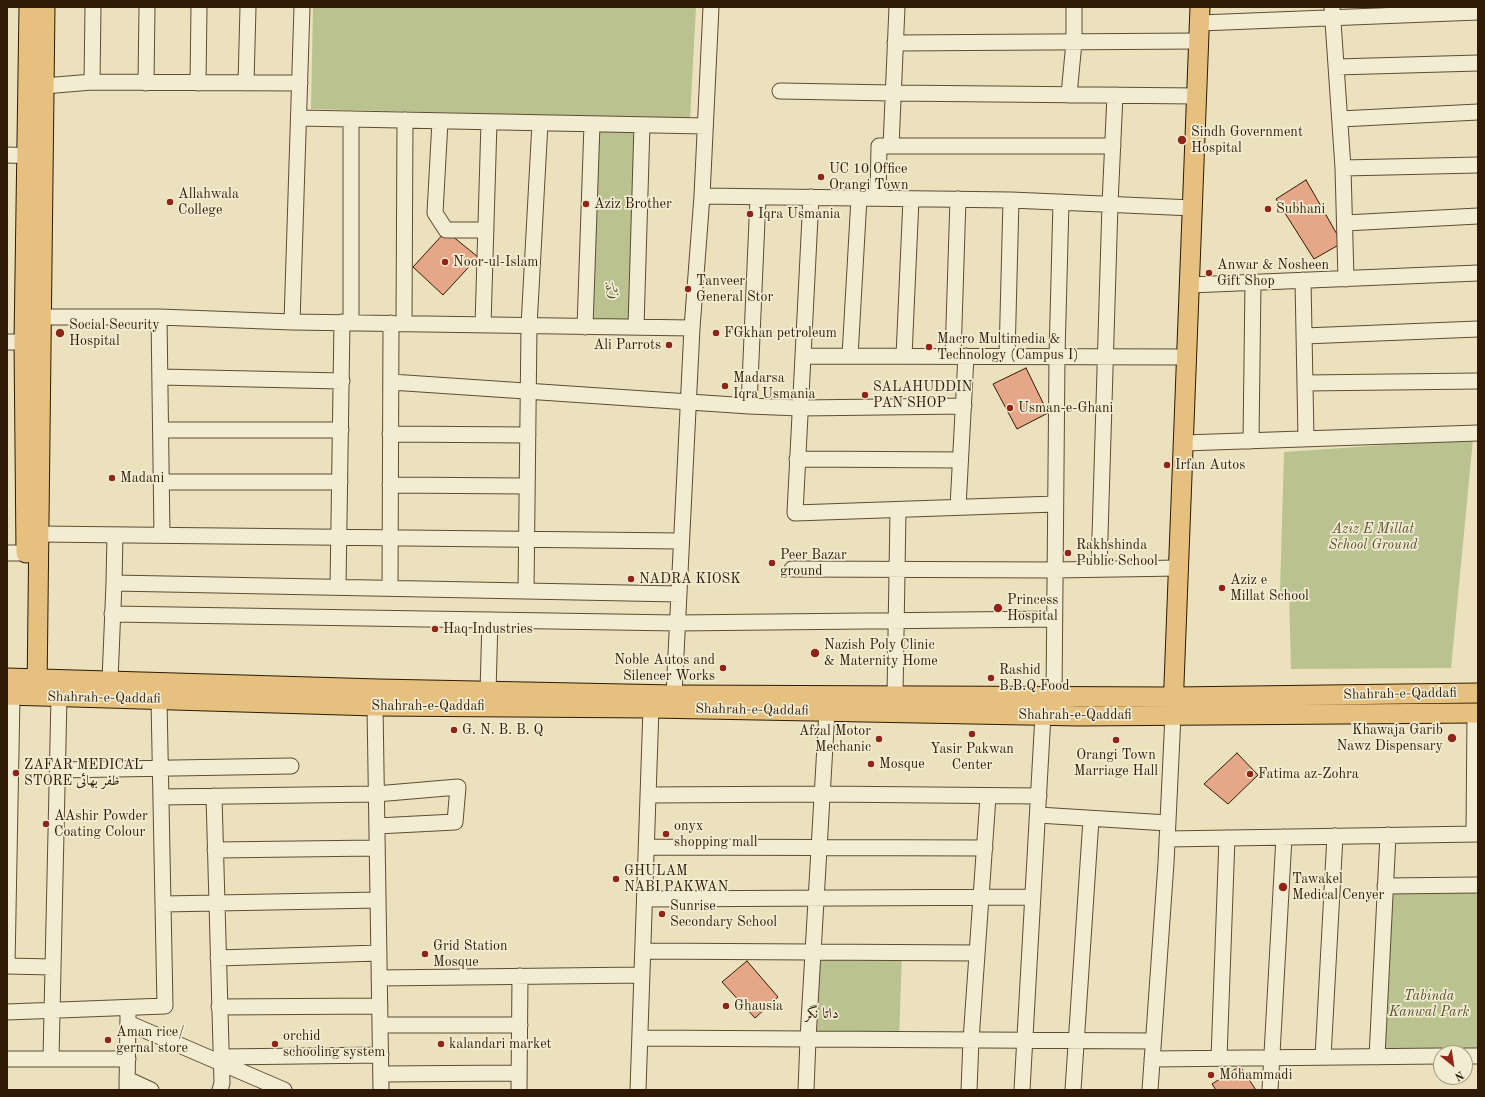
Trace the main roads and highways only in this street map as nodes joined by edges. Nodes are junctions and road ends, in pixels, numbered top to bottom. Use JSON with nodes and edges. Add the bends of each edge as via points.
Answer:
{"nodes":[{"id":1,"x":29,"y":7,"type":"edge"},
{"id":2,"x":45,"y":7,"type":"edge"},
{"id":3,"x":1200,"y":24,"type":"edge"},
{"id":4,"x":35,"y":156,"type":"junction"},
{"id":5,"x":24,"y":342,"type":"edge"},
{"id":6,"x":21,"y":689,"type":"edge"},
{"id":7,"x":1478,"y":693,"type":"edge"},
{"id":8,"x":1173,"y":706,"type":"junction"},
{"id":9,"x":1477,"y":713,"type":"edge"}],
"edges":[{"from":1,"to":4,"type":"main road"},
{"from":2,"to":4,"type":"main road","via":[[44,86]]},
{"from":3,"to":8,"type":"main road"},
{"from":4,"to":5,"type":"main road","via":[[32,317]]},
{"from":5,"to":6,"type":"main road","via":[[26,553]]},
{"from":5,"to":6,"type":"main road","via":[[39,534]]},
{"from":6,"to":8,"type":"main road","name":"Shahrah-e-Qaddafi","via":[[110,680],[488,692],[1054,697]]},
{"from":6,"to":8,"type":"main road","name":"Shahrah-e-Qaddafi","via":[[60,697],[375,706],[1043,715]]},
{"from":7,"to":8,"type":"main road","name":"Shahrah-e-Qaddafi"},
{"from":8,"to":9,"type":"main road","name":"Shahrah-e-Qaddafi"}]}
